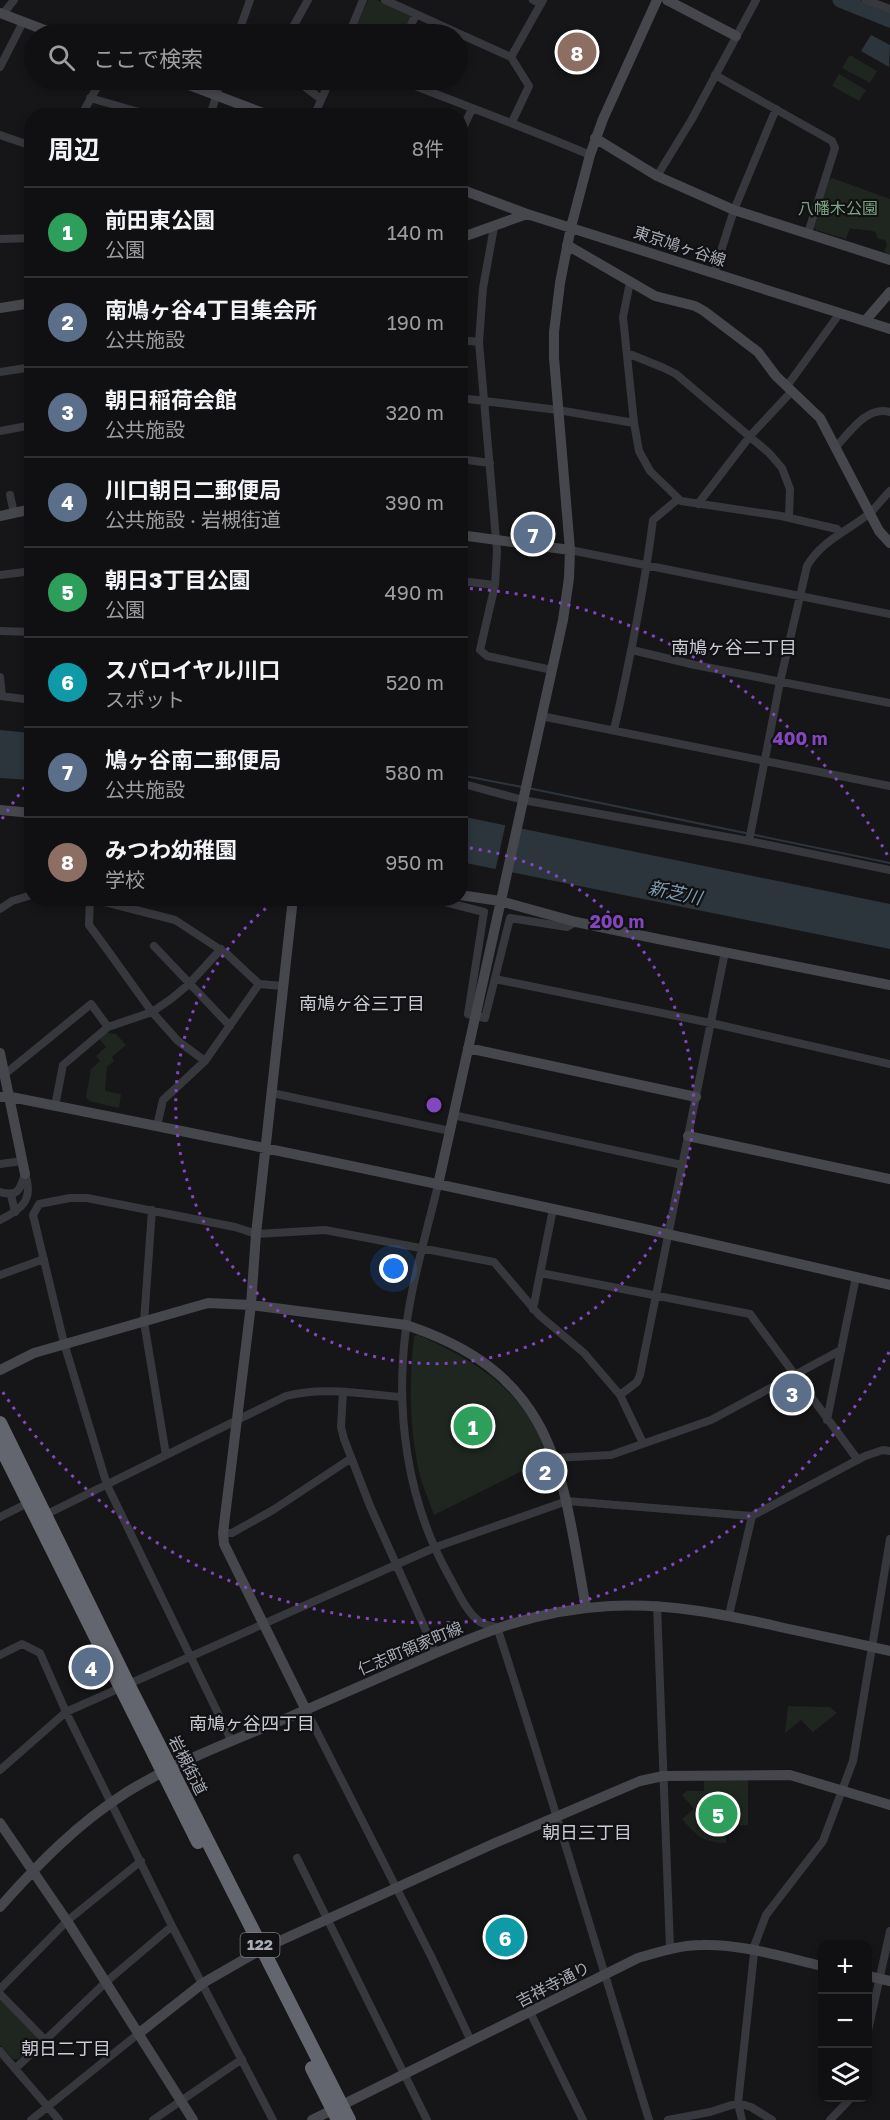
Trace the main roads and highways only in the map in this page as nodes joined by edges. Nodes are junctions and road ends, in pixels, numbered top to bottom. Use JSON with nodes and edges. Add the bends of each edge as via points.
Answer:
{"nodes":[{"id":1,"x":0,"y":1423,"type":"edge"},
{"id":2,"x":0,"y":1445,"type":"edge"},
{"id":3,"x":124,"y":1685,"type":"junction"},
{"id":4,"x":337,"y":2111,"type":"edge"},
{"id":5,"x":349,"y":2120,"type":"edge"}],
"edges":[{"from":1,"to":3,"type":"highway","name":"岩槻街道","number":"122"},
{"from":2,"to":3,"type":"highway","name":"岩槻街道","number":"122"},
{"from":3,"to":4,"type":"highway","name":"岩槻街道","number":"122"},
{"from":4,"to":5,"type":"highway","name":"岩槻街道","number":"122"}]}
